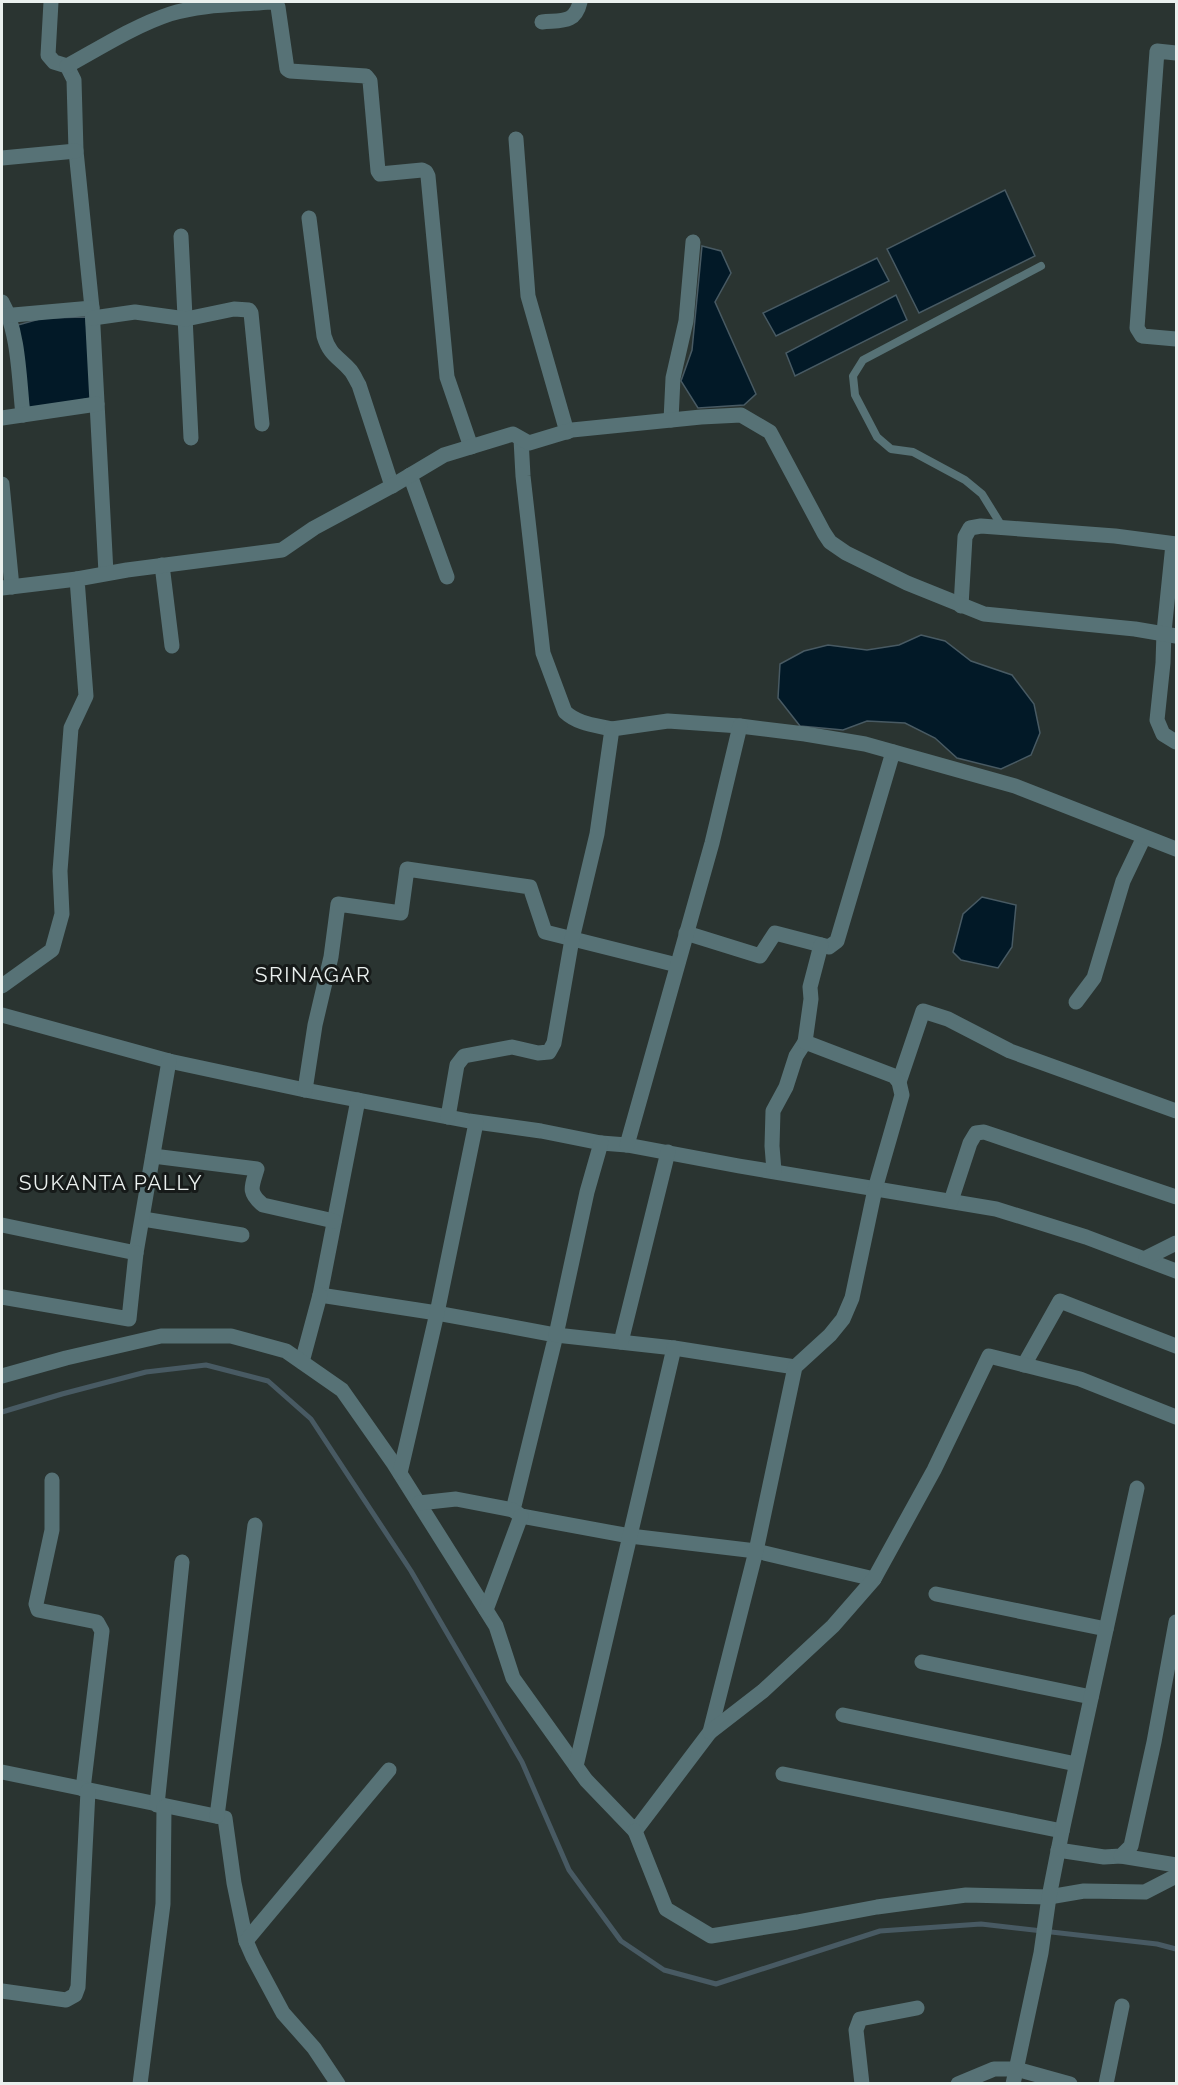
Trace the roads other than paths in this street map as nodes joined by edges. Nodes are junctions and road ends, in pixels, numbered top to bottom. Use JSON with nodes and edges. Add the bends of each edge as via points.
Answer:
{"nodes":[{"id":1,"x":51,"y":2,"type":"edge"},
{"id":2,"x":580,"y":2,"type":"edge"},
{"id":3,"x":542,"y":22,"type":"dead end"},
{"id":4,"x":1176,"y":53,"type":"edge"},
{"id":5,"x":67,"y":66,"type":"junction"},
{"id":6,"x":516,"y":139,"type":"dead end"},
{"id":7,"x":76,"y":151,"type":"junction"},
{"id":8,"x":2,"y":158,"type":"edge"},
{"id":9,"x":309,"y":218,"type":"dead end"},
{"id":10,"x":181,"y":236,"type":"dead end"},
{"id":11,"x":693,"y":242,"type":"dead end"},
{"id":12,"x":1041,"y":266,"type":"dead end"},
{"id":13,"x":4,"y":311,"type":"edge"},
{"id":14,"x":93,"y":313,"type":"junction"},
{"id":15,"x":186,"y":319,"type":"junction"},
{"id":16,"x":1176,"y":339,"type":"edge"},
{"id":17,"x":97,"y":404,"type":"junction"},
{"id":18,"x":23,"y":415,"type":"junction"},
{"id":19,"x":2,"y":418,"type":"edge"},
{"id":20,"x":671,"y":420,"type":"junction"},
{"id":21,"x":262,"y":424,"type":"dead end"},
{"id":22,"x":567,"y":432,"type":"junction"},
{"id":23,"x":191,"y":438,"type":"dead end"},
{"id":24,"x":521,"y":439,"type":"junction"},
{"id":25,"x":471,"y":447,"type":"junction"},
{"id":26,"x":410,"y":476,"type":"junction"},
{"id":27,"x":2,"y":483,"type":"edge"},
{"id":28,"x":392,"y":486,"type":"junction"},
{"id":29,"x":1003,"y":528,"type":"junction"},
{"id":30,"x":1175,"y":544,"type":"edge"},
{"id":31,"x":162,"y":565,"type":"junction"},
{"id":32,"x":106,"y":573,"type":"junction"},
{"id":33,"x":447,"y":577,"type":"dead end"},
{"id":34,"x":77,"y":579,"type":"junction"},
{"id":35,"x":7,"y":588,"type":"edge"},
{"id":36,"x":961,"y":606,"type":"junction"},
{"id":37,"x":1170,"y":634,"type":"edge"},
{"id":38,"x":172,"y":646,"type":"dead end"},
{"id":39,"x":740,"y":726,"type":"junction"},
{"id":40,"x":612,"y":729,"type":"junction"},
{"id":41,"x":1176,"y":742,"type":"edge"},
{"id":42,"x":892,"y":752,"type":"junction"},
{"id":43,"x":1144,"y":837,"type":"junction"},
{"id":44,"x":1176,"y":849,"type":"edge"},
{"id":45,"x":686,"y":933,"type":"junction"},
{"id":46,"x":572,"y":939,"type":"junction"},
{"id":47,"x":821,"y":945,"type":"junction"},
{"id":48,"x":677,"y":965,"type":"junction"},
{"id":49,"x":2,"y":986,"type":"edge"},
{"id":50,"x":1076,"y":1002,"type":"dead end"},
{"id":51,"x":2,"y":1015,"type":"edge"},
{"id":52,"x":806,"y":1042,"type":"junction"},
{"id":53,"x":169,"y":1061,"type":"junction"},
{"id":54,"x":899,"y":1082,"type":"junction"},
{"id":55,"x":305,"y":1090,"type":"junction"},
{"id":56,"x":358,"y":1100,"type":"junction"},
{"id":57,"x":1176,"y":1111,"type":"edge"},
{"id":58,"x":448,"y":1118,"type":"junction"},
{"id":59,"x":476,"y":1123,"type":"junction"},
{"id":60,"x":601,"y":1143,"type":"junction"},
{"id":61,"x":627,"y":1144,"type":"junction"},
{"id":62,"x":668,"y":1152,"type":"junction"},
{"id":63,"x":153,"y":1156,"type":"junction"},
{"id":64,"x":774,"y":1171,"type":"junction"},
{"id":65,"x":875,"y":1189,"type":"junction"},
{"id":66,"x":1176,"y":1197,"type":"edge"},
{"id":67,"x":951,"y":1201,"type":"junction"},
{"id":68,"x":142,"y":1219,"type":"junction"},
{"id":69,"x":334,"y":1221,"type":"junction"},
{"id":70,"x":2,"y":1225,"type":"edge"},
{"id":71,"x":242,"y":1235,"type":"dead end"},
{"id":72,"x":1176,"y":1243,"type":"edge"},
{"id":73,"x":136,"y":1253,"type":"junction"},
{"id":74,"x":1146,"y":1258,"type":"junction"},
{"id":75,"x":1176,"y":1271,"type":"edge"},
{"id":76,"x":320,"y":1295,"type":"junction"},
{"id":77,"x":2,"y":1297,"type":"edge"},
{"id":78,"x":437,"y":1313,"type":"junction"},
{"id":79,"x":556,"y":1335,"type":"junction"},
{"id":80,"x":621,"y":1342,"type":"junction"},
{"id":81,"x":1176,"y":1346,"type":"edge"},
{"id":82,"x":674,"y":1348,"type":"junction"},
{"id":83,"x":302,"y":1362,"type":"junction"},
{"id":84,"x":1024,"y":1365,"type":"junction"},
{"id":85,"x":795,"y":1367,"type":"junction"},
{"id":86,"x":2,"y":1376,"type":"edge"},
{"id":87,"x":1176,"y":1417,"type":"edge"},
{"id":88,"x":400,"y":1473,"type":"junction"},
{"id":89,"x":52,"y":1480,"type":"dead end"},
{"id":90,"x":1137,"y":1488,"type":"dead end"},
{"id":91,"x":419,"y":1503,"type":"junction"},
{"id":92,"x":517,"y":1513,"type":"junction"},
{"id":93,"x":255,"y":1525,"type":"dead end"},
{"id":94,"x":630,"y":1536,"type":"junction"},
{"id":95,"x":756,"y":1551,"type":"junction"},
{"id":96,"x":182,"y":1562,"type":"dead end"},
{"id":97,"x":874,"y":1579,"type":"junction"},
{"id":98,"x":936,"y":1594,"type":"dead end"},
{"id":99,"x":486,"y":1610,"type":"junction"},
{"id":100,"x":1176,"y":1622,"type":"edge"},
{"id":101,"x":1106,"y":1629,"type":"junction"},
{"id":102,"x":922,"y":1662,"type":"dead end"},
{"id":103,"x":1091,"y":1697,"type":"junction"},
{"id":104,"x":843,"y":1715,"type":"dead end"},
{"id":105,"x":710,"y":1732,"type":"junction"},
{"id":106,"x":1076,"y":1764,"type":"junction"},
{"id":107,"x":576,"y":1766,"type":"junction"},
{"id":108,"x":389,"y":1770,"type":"dead end"},
{"id":109,"x":2,"y":1772,"type":"edge"},
{"id":110,"x":783,"y":1774,"type":"dead end"},
{"id":111,"x":86,"y":1790,"type":"junction"},
{"id":112,"x":161,"y":1806,"type":"junction"},
{"id":113,"x":217,"y":1816,"type":"junction"},
{"id":114,"x":634,"y":1830,"type":"junction"},
{"id":115,"x":1062,"y":1831,"type":"junction"},
{"id":116,"x":1058,"y":1850,"type":"junction"},
{"id":117,"x":1121,"y":1856,"type":"junction"},
{"id":118,"x":1176,"y":1865,"type":"edge"},
{"id":119,"x":1176,"y":1876,"type":"edge"},
{"id":120,"x":1048,"y":1897,"type":"junction"},
{"id":121,"x":246,"y":1941,"type":"junction"},
{"id":122,"x":2,"y":1991,"type":"edge"},
{"id":123,"x":1122,"y":2006,"type":"dead end"},
{"id":124,"x":917,"y":2008,"type":"dead end"},
{"id":125,"x":1015,"y":2076,"type":"edge"},
{"id":126,"x":140,"y":2084,"type":"edge"},
{"id":127,"x":338,"y":2084,"type":"edge"},
{"id":128,"x":862,"y":2084,"type":"edge"},
{"id":129,"x":957,"y":2084,"type":"edge"},
{"id":130,"x":1070,"y":2084,"type":"edge"},
{"id":131,"x":1106,"y":2084,"type":"edge"}],
"edges":[{"from":1,"to":5,"type":"street","via":[[48,55],[54,62]]},
{"from":2,"to":3,"type":"street","via":[[578,12],[571,18]]},
{"from":4,"to":16,"type":"street","via":[[1157,51],[1137,328],[1142,336]]},
{"from":5,"to":7,"type":"street","via":[[74,80]]},
{"from":5,"to":25,"type":"street","via":[[172,14],[270,2],[278,6],[287,69],[366,76],[370,81],[378,171],[380,174],[422,170],[428,177],[447,377]]},
{"from":6,"to":22,"type":"street","via":[[528,296]]},
{"from":7,"to":8,"type":"street"},
{"from":7,"to":14,"type":"street"},
{"from":9,"to":28,"type":"street","via":[[327,348],[359,384]]},
{"from":10,"to":15,"type":"street"},
{"from":11,"to":20,"type":"street","via":[[686,321],[673,378]]},
{"from":12,"to":29,"type":"lane","via":[[863,360],[853,376],[855,395],[877,437],[891,449],[913,452],[965,480],[982,494]]},
{"from":13,"to":14,"type":"street"},
{"from":13,"to":18,"type":"street"},
{"from":14,"to":15,"type":"street","via":[[135,312]]},
{"from":14,"to":17,"type":"street"},
{"from":15,"to":21,"type":"street","via":[[234,309],[251,313]]},
{"from":15,"to":23,"type":"street"},
{"from":17,"to":18,"type":"street"},
{"from":17,"to":32,"type":"street"},
{"from":18,"to":19,"type":"street"},
{"from":20,"to":22,"type":"street"},
{"from":20,"to":36,"type":"street","via":[[741,415],[770,432],[827,537],[846,553]]},
{"from":22,"to":24,"type":"street","via":[[529,443]]},
{"from":24,"to":25,"type":"street","via":[[513,434]]},
{"from":24,"to":40,"type":"street","via":[[543,654],[565,712],[572,718]]},
{"from":25,"to":26,"type":"street","via":[[444,455]]},
{"from":26,"to":28,"type":"street"},
{"from":26,"to":33,"type":"street"},
{"from":27,"to":35,"type":"street"},
{"from":28,"to":31,"type":"street","via":[[282,550]]},
{"from":29,"to":30,"type":"street"},
{"from":29,"to":36,"type":"street","via":[[970,528],[964,537]]},
{"from":30,"to":37,"type":"street"},
{"from":31,"to":32,"type":"street"},
{"from":31,"to":38,"type":"street"},
{"from":32,"to":34,"type":"street"},
{"from":34,"to":35,"type":"street"},
{"from":34,"to":49,"type":"street","via":[[86,696],[71,728],[61,849],[62,910],[52,950]]},
{"from":36,"to":37,"type":"street","via":[[984,614]]},
{"from":37,"to":41,"type":"street","via":[[1157,720],[1163,734]]},
{"from":39,"to":40,"type":"street","via":[[668,721]]},
{"from":39,"to":42,"type":"street","via":[[865,744]]},
{"from":39,"to":45,"type":"street"},
{"from":40,"to":46,"type":"street","via":[[597,834]]},
{"from":42,"to":43,"type":"street","via":[[1015,786]]},
{"from":42,"to":47,"type":"street","via":[[837,940],[829,947]]},
{"from":43,"to":44,"type":"street"},
{"from":43,"to":50,"type":"street","via":[[1123,881],[1094,978]]},
{"from":45,"to":47,"type":"street","via":[[760,956],[775,933]]},
{"from":45,"to":48,"type":"street"},
{"from":46,"to":48,"type":"street"},
{"from":46,"to":55,"type":"street","via":[[544,932],[530,887],[407,869],[401,913],[338,904],[332,957],[315,1025]]},
{"from":46,"to":58,"type":"street","via":[[554,1043],[549,1052],[512,1047],[464,1056],[457,1065]]},
{"from":47,"to":52,"type":"street","via":[[810,987]]},
{"from":48,"to":61,"type":"street"},
{"from":51,"to":53,"type":"street"},
{"from":52,"to":54,"type":"street","via":[[894,1076]]},
{"from":52,"to":64,"type":"street","via":[[773,1111]]},
{"from":53,"to":55,"type":"street"},
{"from":53,"to":63,"type":"street"},
{"from":54,"to":57,"type":"street","via":[[923,1011],[948,1019],[1010,1052]]},
{"from":54,"to":65,"type":"street","via":[[902,1095]]},
{"from":55,"to":56,"type":"street"},
{"from":56,"to":58,"type":"street"},
{"from":56,"to":69,"type":"street"},
{"from":58,"to":59,"type":"street"},
{"from":59,"to":60,"type":"street"},
{"from":59,"to":78,"type":"street"},
{"from":60,"to":61,"type":"street"},
{"from":60,"to":79,"type":"street"},
{"from":61,"to":62,"type":"street"},
{"from":62,"to":64,"type":"street"},
{"from":62,"to":80,"type":"street"},
{"from":63,"to":68,"type":"street"},
{"from":63,"to":69,"type":"street","via":[[257,1169],[251,1187],[254,1197],[263,1204]]},
{"from":64,"to":65,"type":"street"},
{"from":65,"to":67,"type":"street"},
{"from":65,"to":85,"type":"street","via":[[848,1308],[830,1335]]},
{"from":66,"to":67,"type":"street","via":[[984,1132],[976,1133],[970,1143]]},
{"from":67,"to":74,"type":"street","via":[[996,1209]]},
{"from":68,"to":71,"type":"street"},
{"from":68,"to":73,"type":"street"},
{"from":69,"to":76,"type":"street"},
{"from":70,"to":73,"type":"street"},
{"from":72,"to":74,"type":"street"},
{"from":73,"to":77,"type":"street","via":[[129,1318]]},
{"from":74,"to":75,"type":"street"},
{"from":76,"to":78,"type":"street"},
{"from":76,"to":83,"type":"street"},
{"from":78,"to":79,"type":"street"},
{"from":78,"to":88,"type":"street"},
{"from":79,"to":80,"type":"street"},
{"from":79,"to":92,"type":"street"},
{"from":80,"to":82,"type":"street"},
{"from":81,"to":84,"type":"street","via":[[1060,1301]]},
{"from":82,"to":85,"type":"street"},
{"from":82,"to":94,"type":"street"},
{"from":83,"to":86,"type":"street","via":[[286,1351],[231,1336],[161,1336]]},
{"from":83,"to":88,"type":"street","via":[[342,1389]]},
{"from":84,"to":87,"type":"street","via":[[1080,1379]]},
{"from":84,"to":97,"type":"street","via":[[989,1356],[934,1470]]},
{"from":85,"to":95,"type":"street"},
{"from":88,"to":91,"type":"street"},
{"from":89,"to":111,"type":"street","via":[[52,1530],[36,1604],[38,1610],[97,1622],[102,1631]]},
{"from":90,"to":101,"type":"street"},
{"from":91,"to":92,"type":"street","via":[[456,1499]]},
{"from":91,"to":99,"type":"street"},
{"from":92,"to":94,"type":"street"},
{"from":92,"to":99,"type":"street"},
{"from":93,"to":113,"type":"street"},
{"from":94,"to":95,"type":"street"},
{"from":94,"to":107,"type":"street"},
{"from":95,"to":97,"type":"street"},
{"from":95,"to":105,"type":"street"},
{"from":96,"to":112,"type":"street"},
{"from":97,"to":105,"type":"street","via":[[833,1626],[763,1691]]},
{"from":98,"to":101,"type":"street"},
{"from":99,"to":107,"type":"street","via":[[513,1678]]},
{"from":100,"to":117,"type":"street","via":[[1131,1846]]},
{"from":101,"to":103,"type":"street"},
{"from":102,"to":103,"type":"street"},
{"from":103,"to":106,"type":"street"},
{"from":104,"to":106,"type":"street"},
{"from":105,"to":114,"type":"street"},
{"from":106,"to":115,"type":"street"},
{"from":107,"to":114,"type":"street"},
{"from":108,"to":121,"type":"street"},
{"from":109,"to":111,"type":"street"},
{"from":110,"to":115,"type":"street"},
{"from":111,"to":112,"type":"street"},
{"from":111,"to":122,"type":"street","via":[[75,1995],[66,2000]]},
{"from":112,"to":113,"type":"street"},
{"from":112,"to":126,"type":"street","via":[[163,1904]]},
{"from":113,"to":121,"type":"street","via":[[225,1818]]},
{"from":114,"to":120,"type":"street","via":[[666,1909],[711,1936],[966,1895]]},
{"from":115,"to":116,"type":"street"},
{"from":116,"to":117,"type":"street"},
{"from":116,"to":120,"type":"street"},
{"from":117,"to":118,"type":"street"},
{"from":119,"to":120,"type":"street","via":[[1145,1892],[1084,1891]]},
{"from":120,"to":125,"type":"street","via":[[1041,1953]]},
{"from":121,"to":127,"type":"street","via":[[283,2013],[314,2048]]},
{"from":123,"to":131,"type":"street"},
{"from":124,"to":128,"type":"street","via":[[860,2019],[856,2030]]},
{"from":125,"to":129,"type":"street","via":[[994,2068]]},
{"from":125,"to":130,"type":"street"}]}
